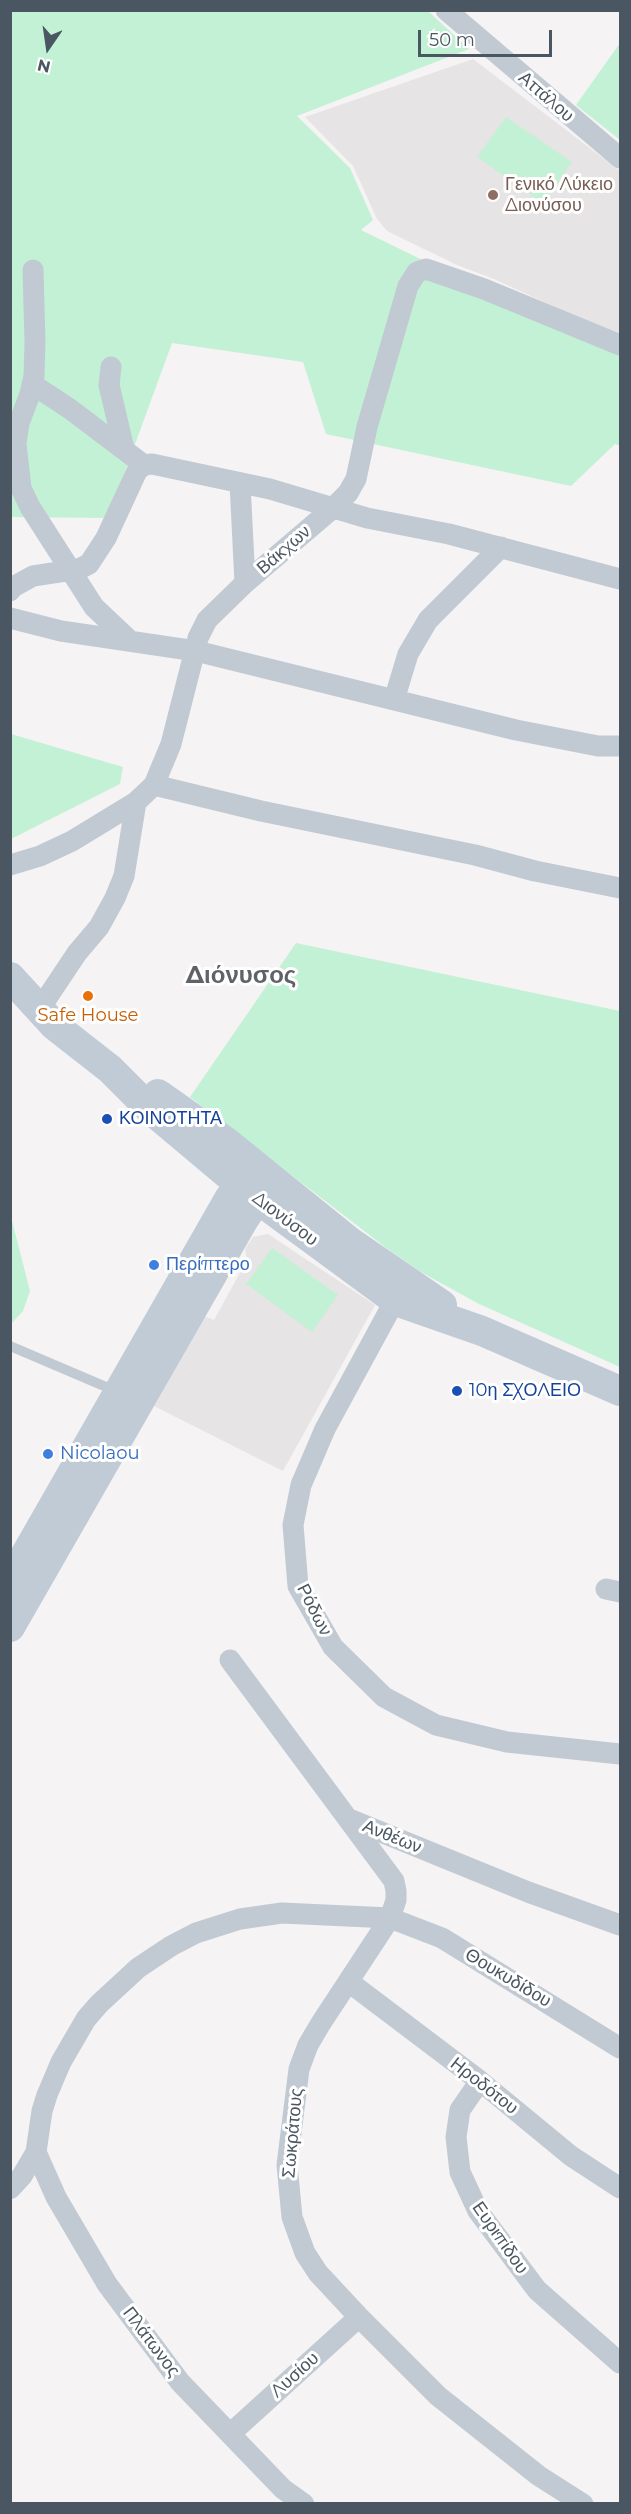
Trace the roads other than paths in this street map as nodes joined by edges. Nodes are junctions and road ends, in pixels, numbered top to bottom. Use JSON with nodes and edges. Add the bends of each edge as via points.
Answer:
{"nodes":[{"id":1,"x":446,"y":10,"type":"edge"},
{"id":2,"x":621,"y":158,"type":"edge"},
{"id":3,"x":33,"y":270,"type":"dead end"},
{"id":4,"x":621,"y":345,"type":"edge"},
{"id":5,"x":111,"y":367,"type":"dead end"},
{"id":6,"x":32,"y":384,"type":"junction"},
{"id":7,"x":124,"y":449,"type":"junction"},
{"id":8,"x":144,"y":465,"type":"junction"},
{"id":9,"x":240,"y":483,"type":"junction"},
{"id":10,"x":333,"y":508,"type":"junction"},
{"id":11,"x":501,"y":547,"type":"junction"},
{"id":12,"x":69,"y":570,"type":"junction"},
{"id":13,"x":621,"y":579,"type":"edge"},
{"id":14,"x":245,"y":583,"type":"junction"},
{"id":15,"x":10,"y":591,"type":"edge"},
{"id":16,"x":10,"y":618,"type":"edge"},
{"id":17,"x":129,"y":640,"type":"junction"},
{"id":18,"x":196,"y":651,"type":"junction"},
{"id":19,"x":394,"y":700,"type":"junction"},
{"id":20,"x":621,"y":746,"type":"edge"},
{"id":21,"x":154,"y":785,"type":"junction"},
{"id":22,"x":136,"y":802,"type":"junction"},
{"id":23,"x":10,"y":865,"type":"edge"},
{"id":24,"x":621,"y":888,"type":"edge"},
{"id":25,"x":10,"y":977,"type":"edge"},
{"id":26,"x":39,"y":1010,"type":"junction"},
{"id":27,"x":255,"y":1181,"type":"junction"},
{"id":28,"x":400,"y":1291,"type":"junction"},
{"id":29,"x":10,"y":1346,"type":"edge"},
{"id":30,"x":621,"y":1391,"type":"edge"},
{"id":31,"x":129,"y":1397,"type":"junction"},
{"id":32,"x":10,"y":1582,"type":"edge"},
{"id":33,"x":10,"y":1627,"type":"edge"},
{"id":34,"x":230,"y":1660,"type":"dead end"},
{"id":35,"x":621,"y":1754,"type":"edge"},
{"id":36,"x":349,"y":1819,"type":"junction"},
{"id":37,"x":390,"y":1918,"type":"junction"},
{"id":38,"x":621,"y":1925,"type":"edge"},
{"id":39,"x":349,"y":1982,"type":"junction"},
{"id":40,"x":621,"y":2048,"type":"edge"},
{"id":41,"x":480,"y":2081,"type":"junction"},
{"id":42,"x":36,"y":2152,"type":"junction"},
{"id":43,"x":621,"y":2188,"type":"edge"},
{"id":44,"x":10,"y":2189,"type":"edge"},
{"id":45,"x":359,"y":2317,"type":"junction"},
{"id":46,"x":621,"y":2363,"type":"edge"},
{"id":47,"x":230,"y":2434,"type":"junction"},
{"id":48,"x":304,"y":2504,"type":"edge"},
{"id":49,"x":583,"y":2504,"type":"edge"}],
"edges":[{"from":1,"to":2,"type":"street","name":"Αττάλου"},
{"from":3,"to":6,"type":"street","via":[[36,342]]},
{"from":4,"to":10,"type":"street","name":"Βάκχων","via":[[484,289],[426,269],[417,272],[408,286],[356,479]]},
{"from":5,"to":7,"type":"street","via":[[110,385]]},
{"from":6,"to":7,"type":"street"},
{"from":6,"to":12,"type":"street","via":[[16,444],[21,488]]},
{"from":7,"to":8,"type":"street"},
{"from":8,"to":9,"type":"street"},
{"from":8,"to":12,"type":"street","via":[[137,471],[98,554],[89,564]]},
{"from":9,"to":10,"type":"street"},
{"from":9,"to":14,"type":"street"},
{"from":10,"to":11,"type":"street","via":[[367,519]]},
{"from":10,"to":14,"type":"street","name":"Βάκχων"},
{"from":11,"to":13,"type":"street"},
{"from":11,"to":19,"type":"street","via":[[428,620],[408,654]]},
{"from":12,"to":15,"type":"street","via":[[26,578]]},
{"from":12,"to":17,"type":"street","via":[[94,607]]},
{"from":14,"to":18,"type":"street","name":"Βάκχων","via":[[207,620]]},
{"from":16,"to":17,"type":"street","via":[[61,631]]},
{"from":17,"to":18,"type":"street"},
{"from":18,"to":19,"type":"street"},
{"from":18,"to":21,"type":"street","name":"Βάκχων","via":[[171,744]]},
{"from":19,"to":20,"type":"street","via":[[516,730],[598,746]]},
{"from":21,"to":22,"type":"street","name":"Βάκχων"},
{"from":21,"to":24,"type":"street","via":[[261,812]]},
{"from":22,"to":23,"type":"street","name":"Βάκχων","via":[[72,841]]},
{"from":22,"to":26,"type":"street","via":[[124,876],[115,898],[99,927]]},
{"from":25,"to":26,"type":"main road","name":"Διονύσου"},
{"from":26,"to":27,"type":"main road","name":"Διονύσου","via":[[111,1069],[150,1109]]},
{"from":27,"to":28,"type":"main road","name":"Διονύσου"},
{"from":27,"to":31,"type":"main road"},
{"from":28,"to":30,"type":"main road","name":"Διονύσου"},
{"from":28,"to":35,"type":"street","name":"Ρόδων","via":[[325,1429],[301,1485],[293,1525],[298,1586],[333,1647],[384,1697],[436,1725],[507,1742]]},
{"from":29,"to":31,"type":"lane"},
{"from":31,"to":32,"type":"main road"},
{"from":31,"to":33,"type":"main road"},
{"from":34,"to":36,"type":"street","name":"Ανθέων"},
{"from":36,"to":37,"type":"street","name":"Σωκράτους","via":[[394,1881],[396,1900]]},
{"from":36,"to":38,"type":"street","name":"Ανθέων","via":[[528,1892]]},
{"from":37,"to":39,"type":"street","name":"Σωκράτους"},
{"from":37,"to":40,"type":"street","name":"Θουκυδίδου","via":[[442,1938]]},
{"from":37,"to":42,"type":"street","name":"Θουκυδίδου","via":[[312,1913],[257,1916],[206,1929],[171,1946],[138,1968],[99,2004],[78,2032],[47,2095]]},
{"from":39,"to":41,"type":"street","name":"Ηροδότου"},
{"from":39,"to":45,"type":"street","name":"Σωκράτους","via":[[312,2038],[299,2069],[287,2165],[292,2217],[305,2253]]},
{"from":41,"to":43,"type":"street","name":"Ηροδότου","via":[[571,2156]]},
{"from":41,"to":46,"type":"street","name":"Ευριπίδου","via":[[460,2110],[456,2137],[460,2172],[477,2211],[537,2290]]},
{"from":42,"to":44,"type":"street"},
{"from":42,"to":47,"type":"street","name":"Πλάτωνος","via":[[56,2197],[107,2284],[180,2382]]},
{"from":45,"to":47,"type":"street","name":"Λυσίου"},
{"from":45,"to":49,"type":"street","name":"Σωκράτους","via":[[438,2396],[538,2476]]},
{"from":47,"to":48,"type":"street","name":"Πλάτωνος","via":[[283,2489]]}]}
